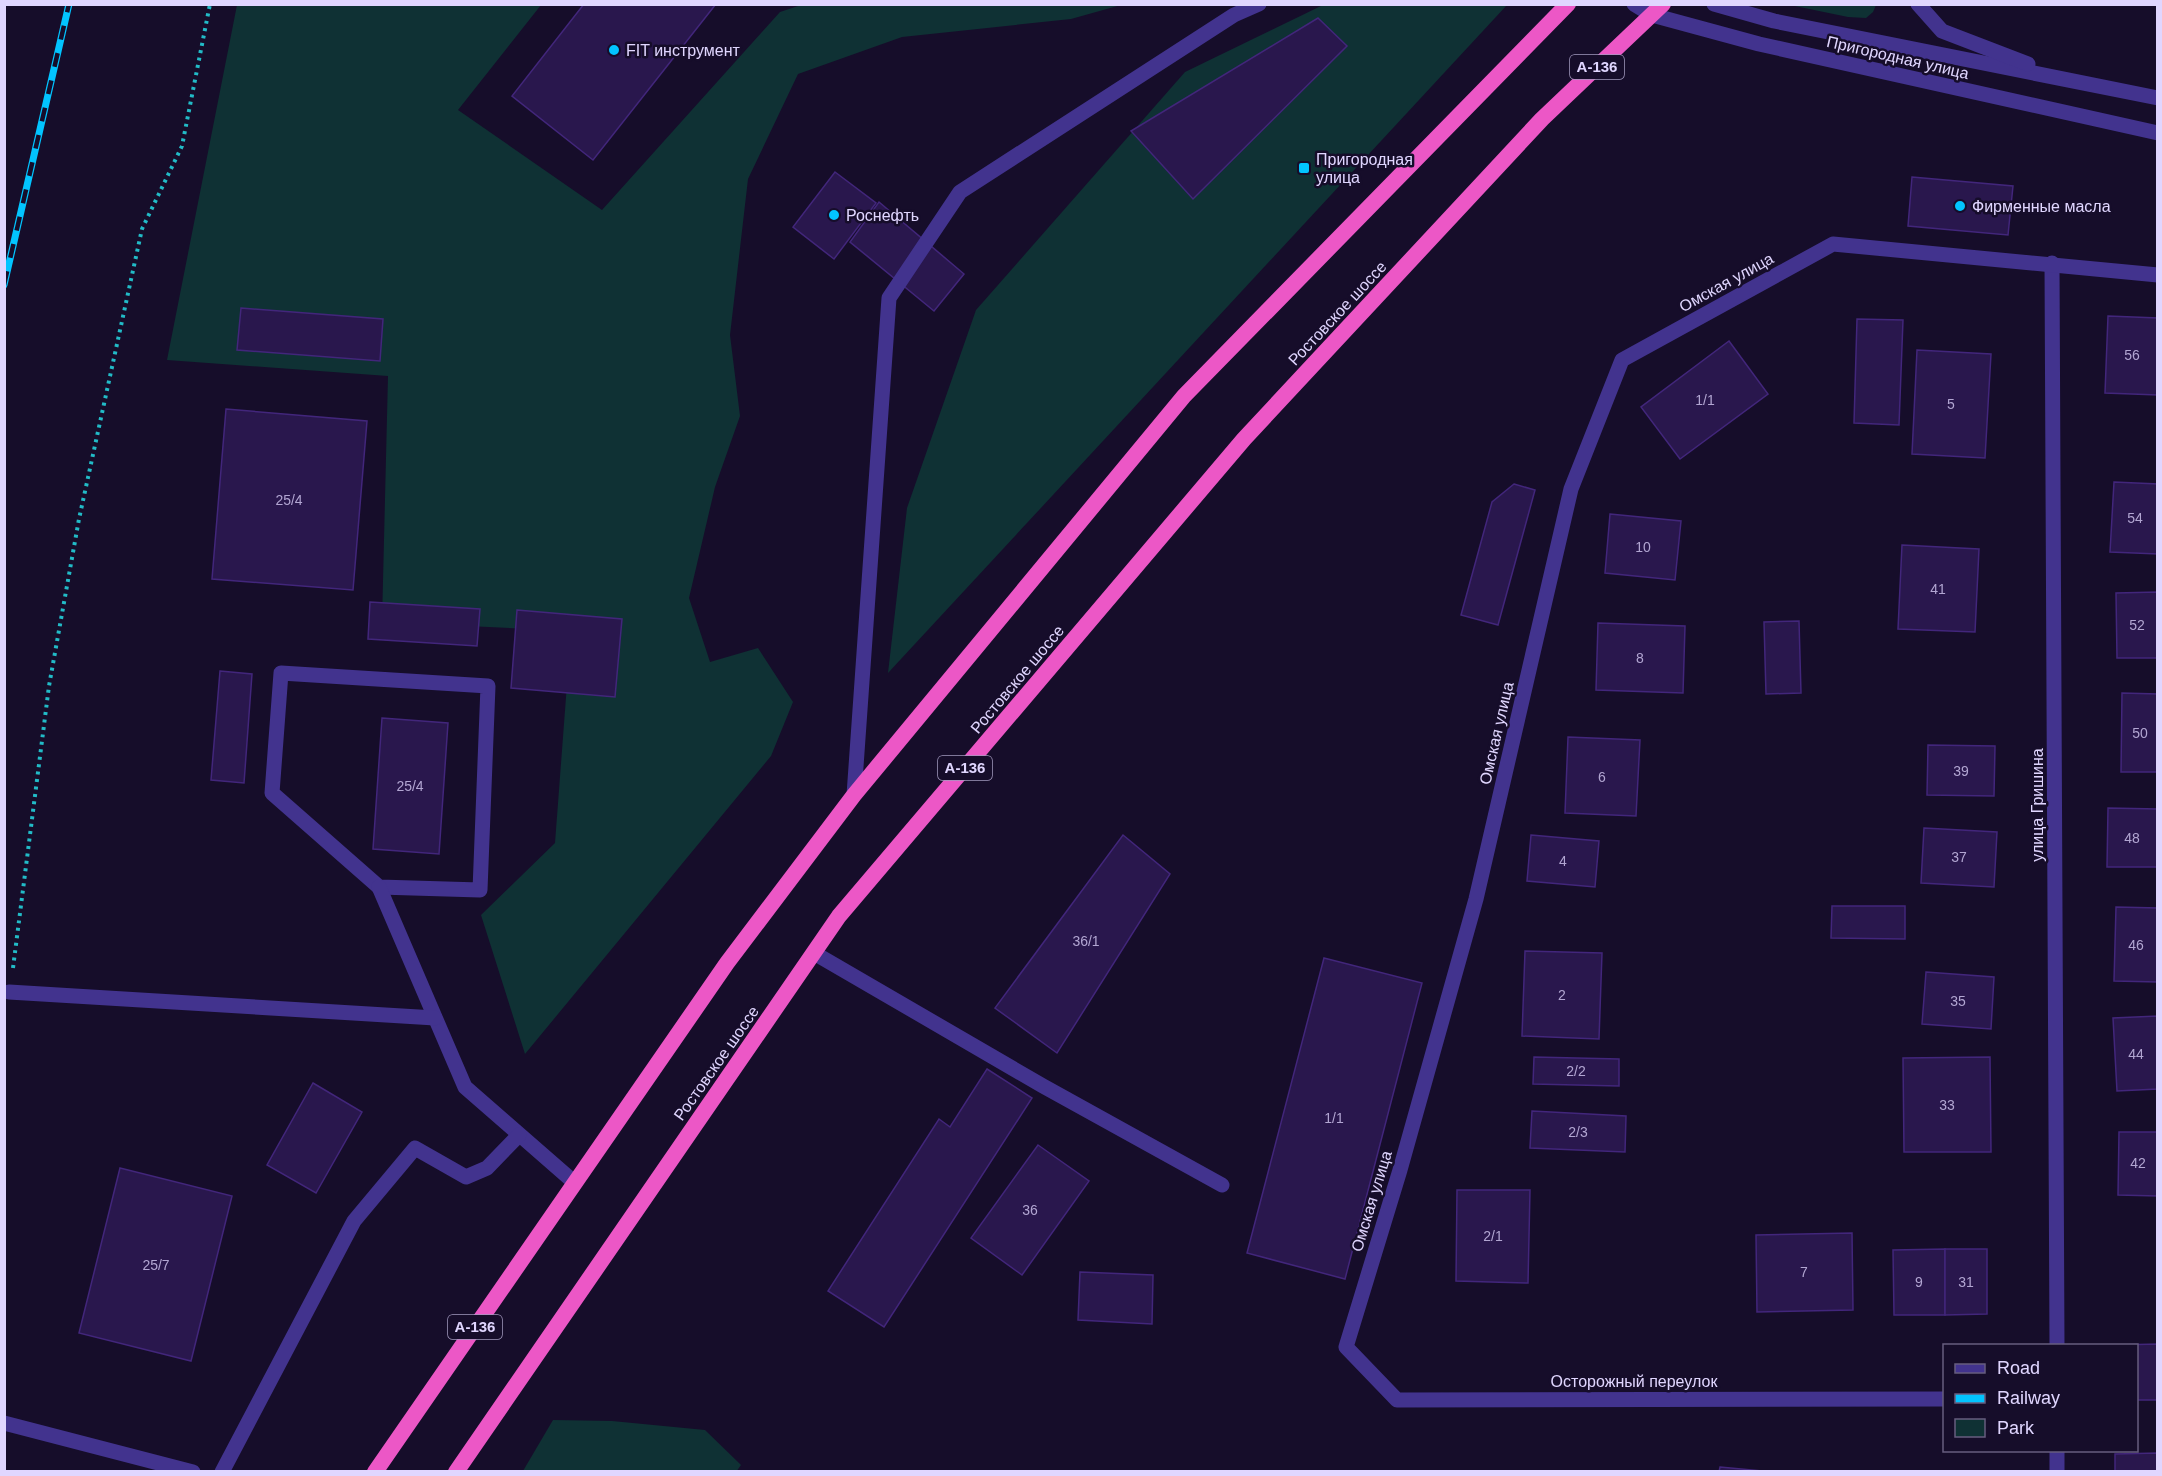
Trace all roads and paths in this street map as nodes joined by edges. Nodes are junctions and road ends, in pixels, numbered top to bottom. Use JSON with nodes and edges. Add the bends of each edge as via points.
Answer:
{"nodes":[{"id":1,"x":210,"y":4,"type":"edge"},
{"id":2,"x":1259,"y":4,"type":"edge"},
{"id":3,"x":1568,"y":4,"type":"edge"},
{"id":4,"x":1634,"y":4,"type":"edge"},
{"id":5,"x":1714,"y":4,"type":"edge"},
{"id":6,"x":1918,"y":4,"type":"edge"},
{"id":7,"x":1658,"y":10,"type":"edge"},
{"id":8,"x":2067,"y":79,"type":"junction"},
{"id":9,"x":2157,"y":98,"type":"edge"},
{"id":10,"x":2157,"y":133,"type":"edge"},
{"id":11,"x":2052,"y":263,"type":"junction"},
{"id":12,"x":2157,"y":275,"type":"edge"},
{"id":13,"x":854,"y":795,"type":"junction"},
{"id":14,"x":379,"y":887,"type":"junction"},
{"id":15,"x":814,"y":953,"type":"junction"},
{"id":16,"x":9,"y":992,"type":"joint"},
{"id":17,"x":435,"y":1018,"type":"junction"},
{"id":18,"x":519,"y":1135,"type":"junction"},
{"id":19,"x":575,"y":1183,"type":"junction"},
{"id":20,"x":1222,"y":1185,"type":"dead end"},
{"id":21,"x":2057,"y":1344,"type":"edge"},
{"id":22,"x":1346,"y":1347,"type":"joint"},
{"id":23,"x":1943,"y":1399,"type":"edge"},
{"id":24,"x":4,"y":1424,"type":"edge"},
{"id":25,"x":2057,"y":1452,"type":"edge"},
{"id":26,"x":193,"y":1472,"type":"edge"},
{"id":27,"x":222,"y":1472,"type":"edge"},
{"id":28,"x":375,"y":1472,"type":"edge"},
{"id":29,"x":456,"y":1472,"type":"edge"},
{"id":30,"x":2057,"y":1472,"type":"edge"}],
"edges":[{"from":1,"to":16,"type":"path","via":[[182,146],[142,229],[79,519],[49,686]]},
{"from":2,"to":13,"type":"street","via":[[1234,15],[960,192],[889,298]]},
{"from":3,"to":13,"type":"highway","number":"А-136","via":[[1184,396]]},
{"from":4,"to":7,"type":"street","name":"Пригородная улица"},
{"from":5,"to":8,"type":"street","name":"Пригородная улица","via":[[1774,21]]},
{"from":6,"to":8,"type":"street","via":[[1942,31]]},
{"from":7,"to":10,"type":"street","name":"Пригородная улица","via":[[1793,52]]},
{"from":7,"to":15,"type":"highway","name":"Ростовское шоссе","number":"А-136","via":[[1542,119],[1244,439],[839,916]]},
{"from":8,"to":9,"type":"street","name":"Пригородная улица"},
{"from":11,"to":12,"type":"street"},
{"from":11,"to":21,"type":"street","name":"улица Гришина"},
{"from":11,"to":22,"type":"street","name":"Омская улица","via":[[1833,244],[1622,360],[1571,489],[1476,899]]},
{"from":13,"to":19,"type":"highway","number":"А-136","via":[[727,963]]},
{"from":14,"to":14,"type":"street","via":[[480,890],[488,686],[281,674],[272,793]]},
{"from":14,"to":17,"type":"street"},
{"from":15,"to":20,"type":"street"},
{"from":15,"to":29,"type":"highway","name":"Ростовское шоссе","number":"А-136"},
{"from":16,"to":17,"type":"street"},
{"from":17,"to":18,"type":"street","via":[[465,1088]]},
{"from":18,"to":19,"type":"street"},
{"from":18,"to":27,"type":"street","via":[[487,1168],[466,1177],[415,1148],[354,1221]]},
{"from":19,"to":28,"type":"highway","number":"А-136"},
{"from":22,"to":23,"type":"street","name":"Осторожный переулок","via":[[1397,1400]]},
{"from":24,"to":26,"type":"street"},
{"from":25,"to":30,"type":"street"}]}
